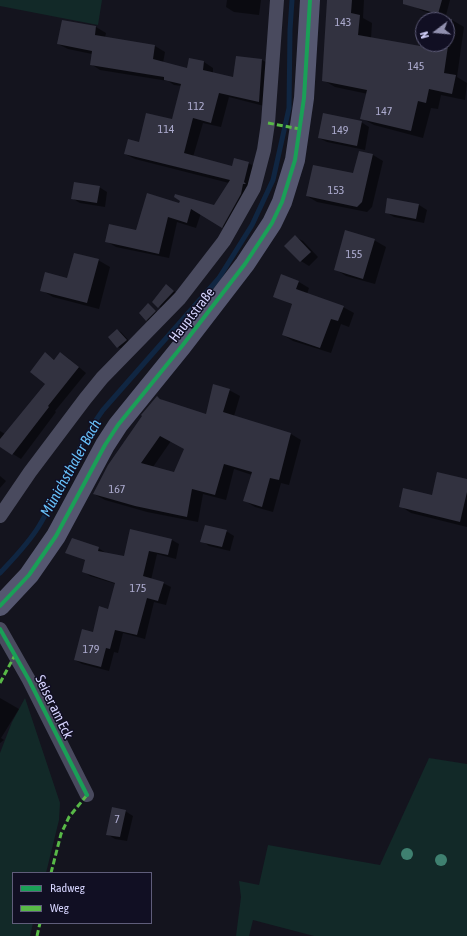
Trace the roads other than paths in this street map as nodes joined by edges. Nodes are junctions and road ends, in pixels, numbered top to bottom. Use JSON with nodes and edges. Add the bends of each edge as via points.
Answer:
{"nodes":[{"id":1,"x":277,"y":0,"type":"edge"},
{"id":2,"x":310,"y":0,"type":"edge"},
{"id":3,"x":0,"y":516,"type":"edge"},
{"id":4,"x":0,"y":606,"type":"edge"},
{"id":5,"x":0,"y":629,"type":"edge"},
{"id":6,"x":87,"y":795,"type":"dead end"}],
"edges":[{"from":1,"to":3,"type":"street","name":"Hauptstraße","via":[[268,123],[254,188],[224,241],[180,298],[102,378],[30,472]]},
{"from":2,"to":4,"type":"street","name":"Hauptstraße","via":[[304,98],[295,160],[282,202],[272,223],[240,270],[118,425],[56,536],[29,575]]},
{"from":5,"to":6,"type":"street","name":"Seiser am Eck","via":[[29,680]]}]}
